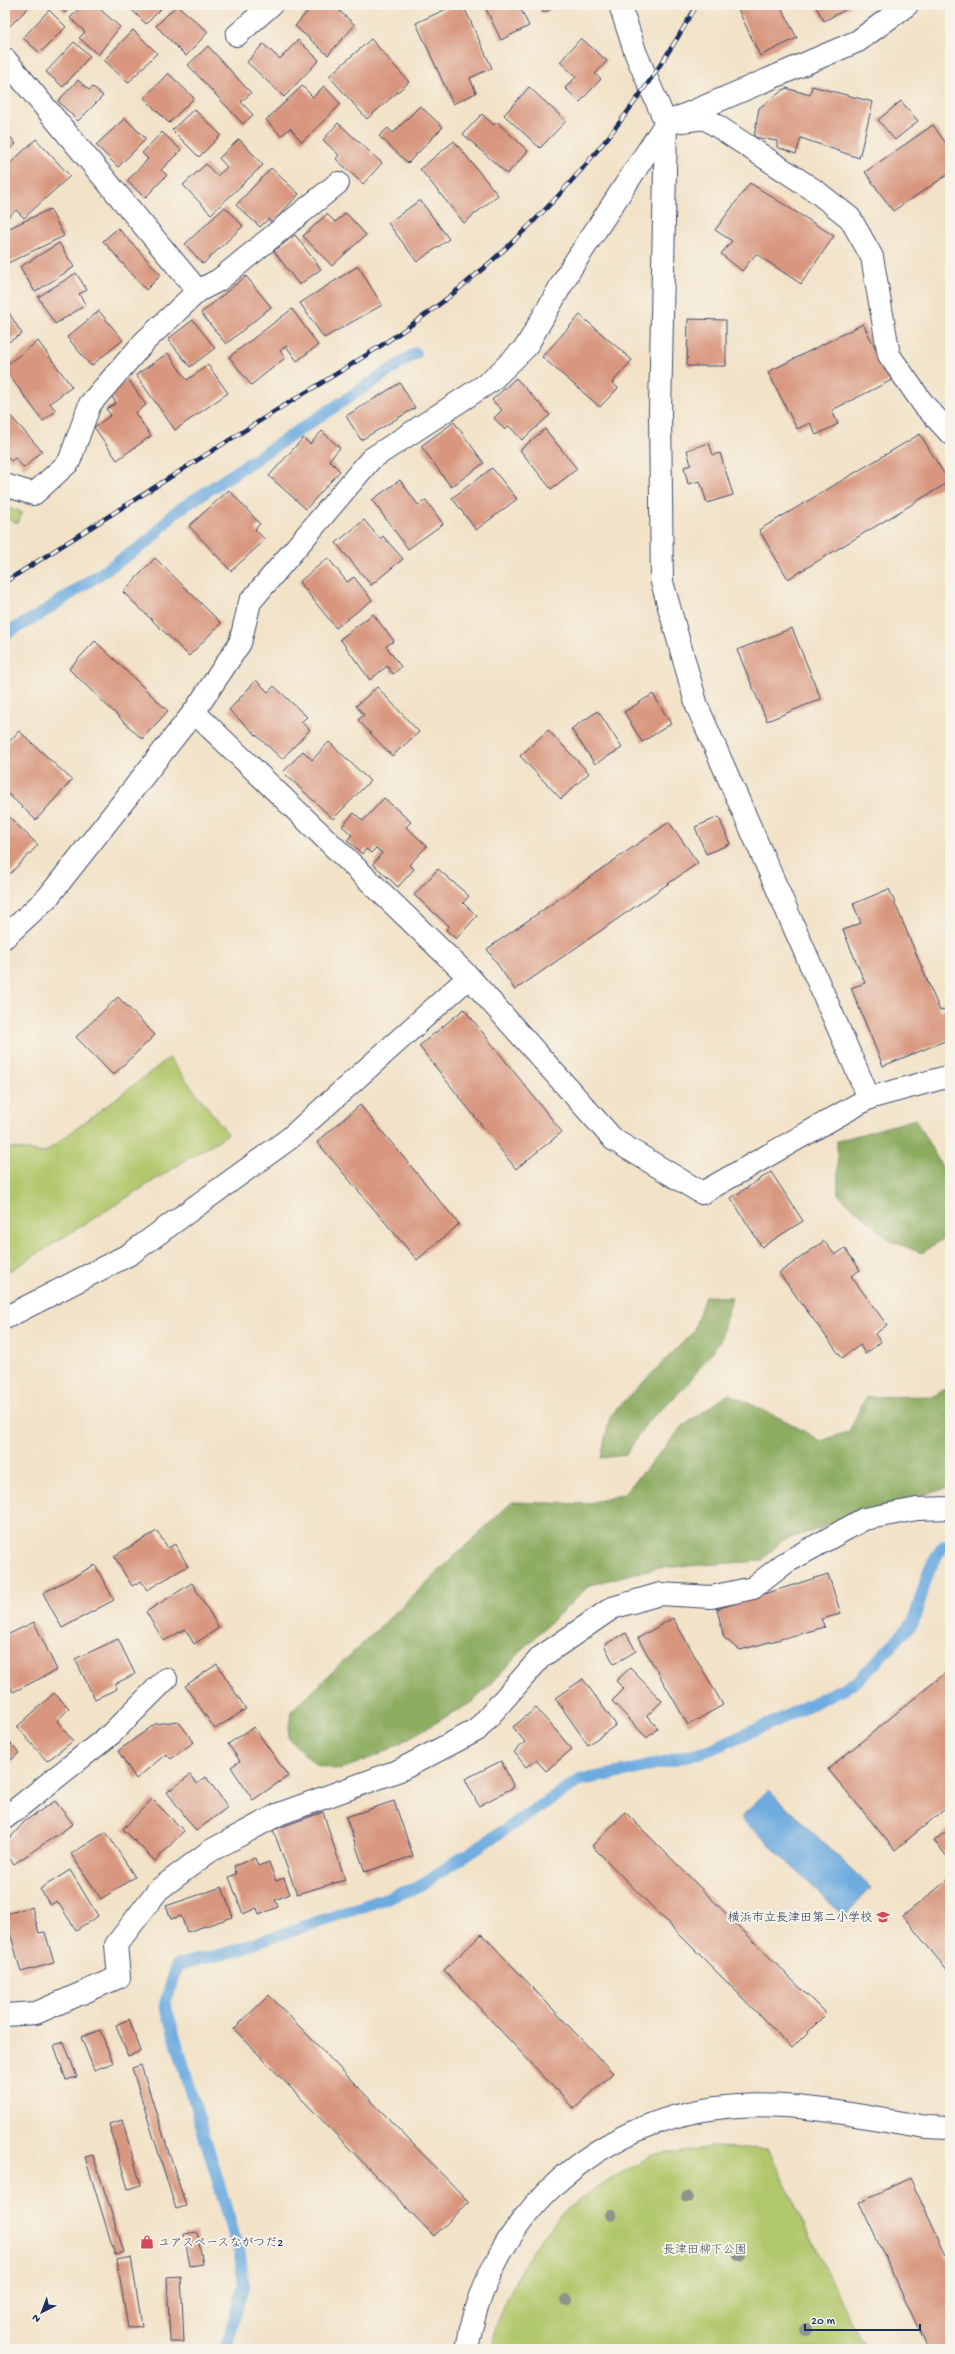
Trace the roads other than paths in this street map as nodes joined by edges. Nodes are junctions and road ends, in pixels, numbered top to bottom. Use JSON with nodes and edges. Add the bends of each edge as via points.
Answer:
{"nodes":[{"id":1,"x":271,"y":5,"type":"edge"},
{"id":2,"x":620,"y":5,"type":"edge"},
{"id":3,"x":907,"y":5,"type":"edge"},
{"id":4,"x":237,"y":35,"type":"dead end"},
{"id":5,"x":5,"y":60,"type":"edge"},
{"id":6,"x":666,"y":123,"type":"junction"},
{"id":7,"x":338,"y":183,"type":"dead end"},
{"id":8,"x":198,"y":291,"type":"junction"},
{"id":9,"x":950,"y":433,"type":"edge"},
{"id":10,"x":5,"y":485,"type":"edge"},
{"id":11,"x":194,"y":712,"type":"junction"},
{"id":12,"x":5,"y":937,"type":"edge"},
{"id":13,"x":469,"y":977,"type":"junction"},
{"id":14,"x":950,"y":1076,"type":"edge"},
{"id":15,"x":868,"y":1098,"type":"junction"},
{"id":16,"x":5,"y":1318,"type":"edge"},
{"id":17,"x":950,"y":1508,"type":"edge"},
{"id":18,"x":166,"y":1679,"type":"dead end"},
{"id":19,"x":5,"y":1818,"type":"edge"},
{"id":20,"x":5,"y":2015,"type":"edge"},
{"id":21,"x":950,"y":2128,"type":"edge"},
{"id":22,"x":467,"y":2349,"type":"edge"}],
"edges":[{"from":1,"to":4,"type":"street"},
{"from":2,"to":6,"type":"street","via":[[636,54]]},
{"from":3,"to":6,"type":"street","via":[[858,41]]},
{"from":5,"to":8,"type":"street"},
{"from":6,"to":9,"type":"street","via":[[705,118],[817,192],[850,218],[872,257],[889,355],[924,405]]},
{"from":6,"to":11,"type":"street","via":[[571,268],[526,347],[491,381],[371,459],[250,602],[240,643]]},
{"from":6,"to":15,"type":"street","via":[[660,413],[662,582],[697,706]]},
{"from":7,"to":8,"type":"street","via":[[219,280]]},
{"from":8,"to":10,"type":"street","via":[[145,341],[90,404],[69,462],[34,494]]},
{"from":11,"to":12,"type":"street","via":[[48,898]]},
{"from":11,"to":13,"type":"street"},
{"from":13,"to":15,"type":"street","via":[[614,1140],[702,1193]]},
{"from":13,"to":16,"type":"street","via":[[290,1138],[130,1254]]},
{"from":14,"to":15,"type":"street"},
{"from":17,"to":20,"type":"street","via":[[917,1508],[864,1519],[785,1563],[753,1588],[711,1596],[660,1594],[612,1608],[541,1657],[477,1730],[400,1770],[279,1814],[210,1851],[158,1890],[116,1945],[119,1977],[36,2013]]},
{"from":18,"to":19,"type":"street","via":[[111,1734]]},
{"from":21,"to":22,"type":"street","via":[[926,2127],[775,2105],[706,2110],[672,2117],[637,2130],[609,2143],[582,2161],[537,2203],[516,2231],[485,2286]]}]}
